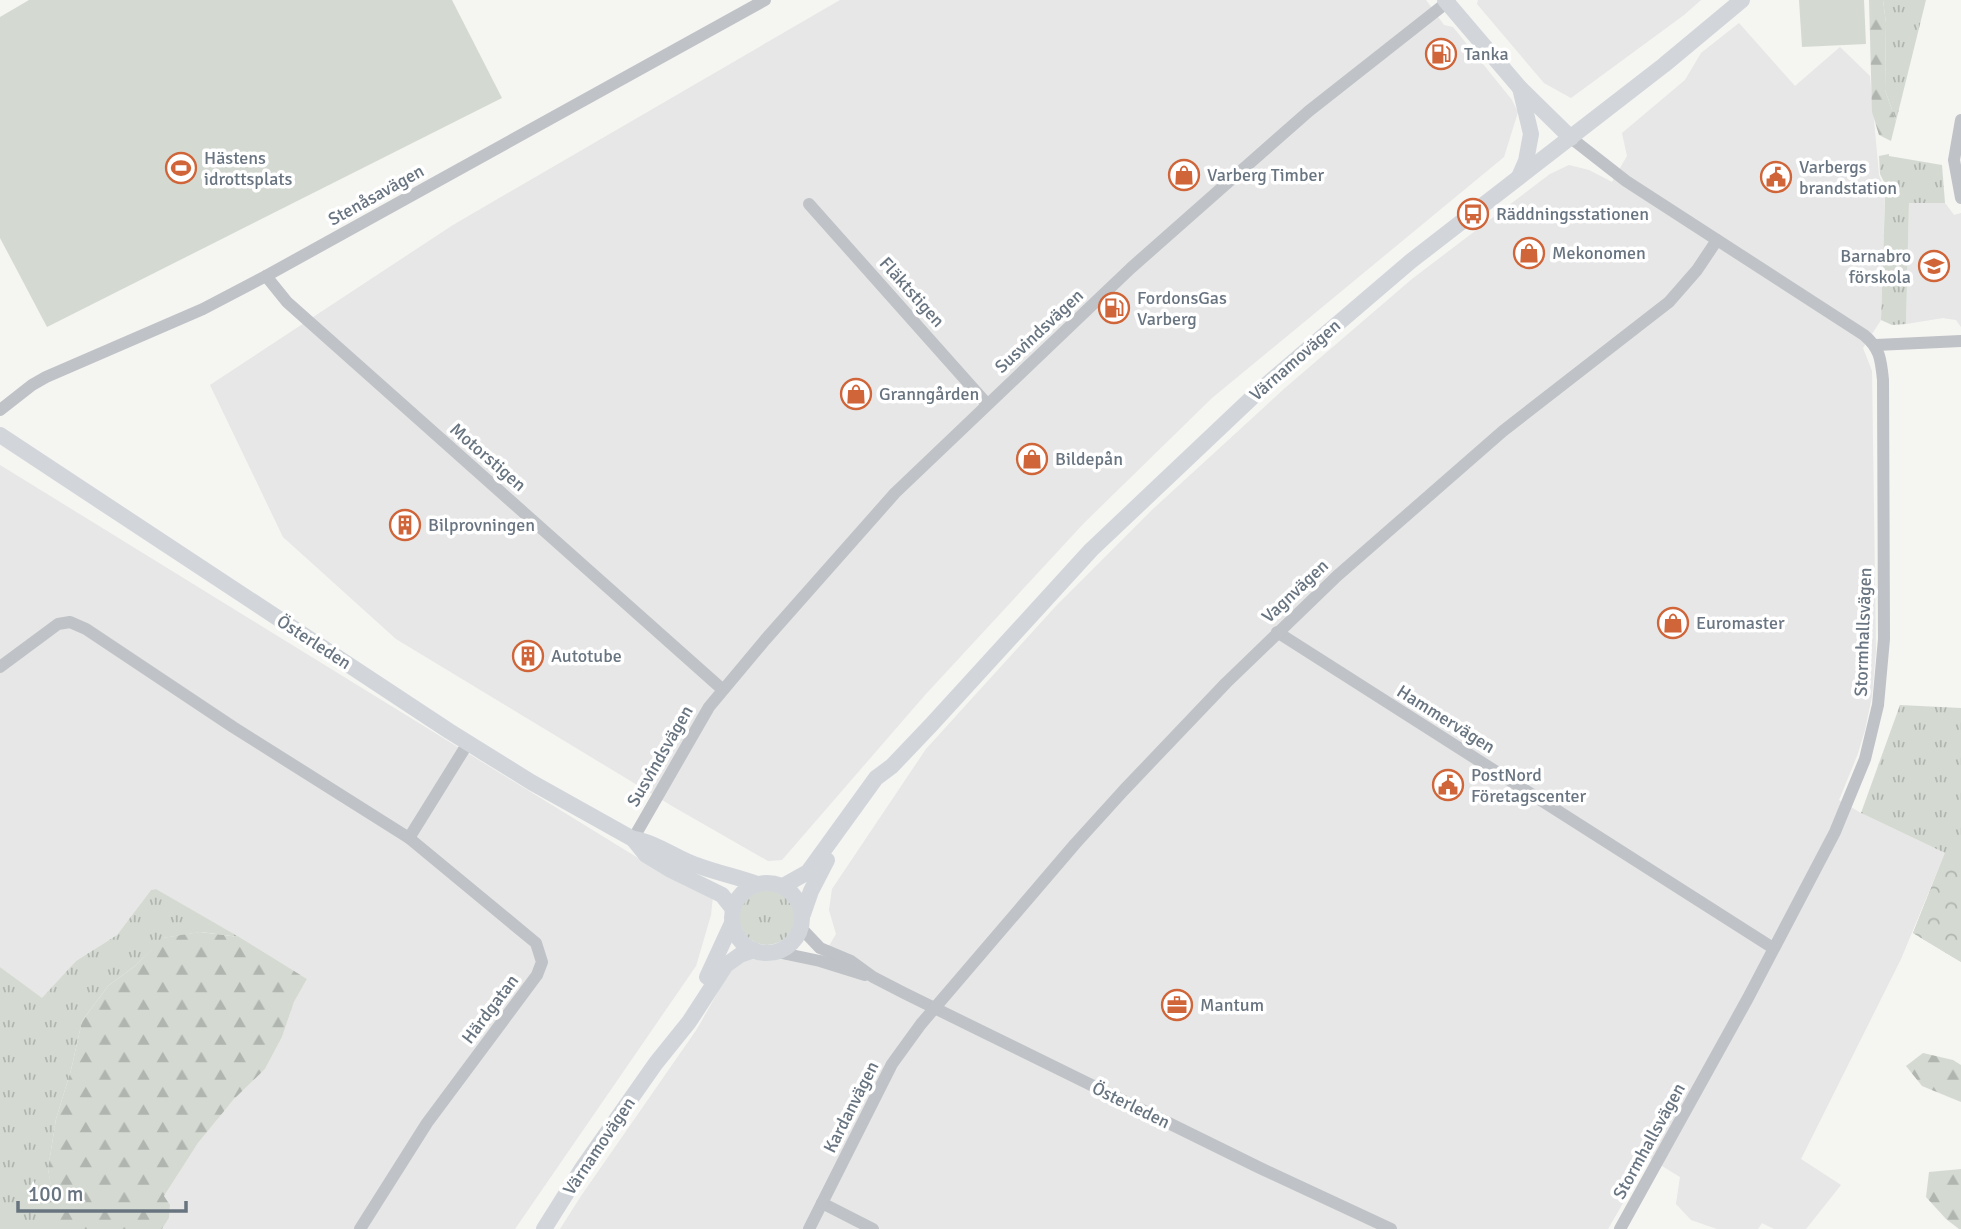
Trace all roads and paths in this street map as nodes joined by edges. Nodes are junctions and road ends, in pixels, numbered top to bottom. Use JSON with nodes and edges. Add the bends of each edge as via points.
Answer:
{"nodes":[{"id":1,"x":765,"y":0,"type":"edge"},
{"id":2,"x":1742,"y":0,"type":"edge"},
{"id":3,"x":1447,"y":1,"type":"edge"},
{"id":4,"x":1520,"y":88,"type":"junction"},
{"id":5,"x":1961,"y":120,"type":"edge"},
{"id":6,"x":1571,"y":138,"type":"junction"},
{"id":7,"x":1517,"y":181,"type":"junction"},
{"id":8,"x":1961,"y":198,"type":"edge"},
{"id":9,"x":809,"y":204,"type":"dead end"},
{"id":10,"x":1717,"y":240,"type":"junction"},
{"id":11,"x":266,"y":276,"type":"junction"},
{"id":12,"x":1961,"y":341,"type":"edge"},
{"id":13,"x":1876,"y":345,"type":"junction"},
{"id":14,"x":987,"y":404,"type":"junction"},
{"id":15,"x":0,"y":410,"type":"edge"},
{"id":16,"x":0,"y":435,"type":"edge"},
{"id":17,"x":1277,"y":632,"type":"junction"},
{"id":18,"x":0,"y":667,"type":"edge"},
{"id":19,"x":722,"y":689,"type":"junction"},
{"id":20,"x":468,"y":743,"type":"junction"},
{"id":21,"x":892,"y":766,"type":"junction"},
{"id":22,"x":409,"y":838,"type":"junction"},
{"id":23,"x":633,"y":839,"type":"junction"},
{"id":24,"x":757,"y":884,"type":"junction"},
{"id":25,"x":783,"y":886,"type":"junction"},
{"id":26,"x":733,"y":916,"type":"junction"},
{"id":27,"x":802,"y":921,"type":"junction"},
{"id":28,"x":1773,"y":948,"type":"junction"},
{"id":29,"x":754,"y":950,"type":"junction"},
{"id":30,"x":777,"y":952,"type":"junction"},
{"id":31,"x":873,"y":977,"type":"junction"},
{"id":32,"x":936,"y":1008,"type":"junction"},
{"id":33,"x":656,"y":1063,"type":"junction"},
{"id":34,"x":821,"y":1203,"type":"junction"},
{"id":35,"x":360,"y":1229,"type":"edge"},
{"id":36,"x":544,"y":1229,"type":"edge"},
{"id":37,"x":809,"y":1229,"type":"edge"},
{"id":38,"x":873,"y":1229,"type":"edge"},
{"id":39,"x":1391,"y":1229,"type":"edge"},
{"id":40,"x":1620,"y":1229,"type":"edge"}],
"edges":[{"from":1,"to":11,"type":"street","name":"Stenåsavägen"},
{"from":2,"to":6,"type":"main road","name":"Värnamovägen"},
{"from":3,"to":4,"type":"main road"},
{"from":3,"to":14,"type":"street","name":"Susvindsvägen","via":[[1225,184]]},
{"from":4,"to":6,"type":"main road"},
{"from":4,"to":7,"type":"main road","via":[[1531,134]]},
{"from":5,"to":8,"type":"street","via":[[1954,160]]},
{"from":6,"to":7,"type":"main road","name":"Värnamovägen"},
{"from":6,"to":10,"type":"street","via":[[1626,181]]},
{"from":7,"to":21,"type":"main road","name":"Värnamovägen","via":[[1411,261],[1259,391],[1091,550]]},
{"from":9,"to":14,"type":"street","name":"Fläktstigen"},
{"from":10,"to":13,"type":"street"},
{"from":10,"to":17,"type":"street","name":"Vagnvägen","via":[[1669,302],[1463,464]]},
{"from":11,"to":15,"type":"street","name":"Stenåsavägen","via":[[204,309],[46,377]]},
{"from":11,"to":19,"type":"street","name":"Motorstigen","via":[[287,302]]},
{"from":12,"to":13,"type":"street"},
{"from":13,"to":28,"type":"street","name":"Stormhallsvägen","via":[[1883,380],[1884,639],[1878,705],[1861,770],[1835,832]]},
{"from":14,"to":19,"type":"street","name":"Susvindsvägen","via":[[895,493]]},
{"from":16,"to":20,"type":"main road","name":"Österleden"},
{"from":17,"to":28,"type":"street","name":"Hammervägen"},
{"from":17,"to":32,"type":"street","name":"Vagnvägen","via":[[1075,844]]},
{"from":18,"to":22,"type":"street","name":"Härdgatan","via":[[58,624],[77,624]]},
{"from":19,"to":23,"type":"street","name":"Susvindsvägen"},
{"from":20,"to":22,"type":"street"},
{"from":20,"to":23,"type":"main road","name":"Österleden"},
{"from":21,"to":25,"type":"main road","name":"Värnamovägen","via":[[876,778],[808,872]]},
{"from":21,"to":27,"type":"main road","name":"Värnamovägen","via":[[838,841],[811,891]]},
{"from":22,"to":35,"type":"street","name":"Härdgatan","via":[[536,943],[542,962],[412,1145]]},
{"from":23,"to":24,"type":"main road","name":"Österleden","via":[[649,841],[699,866]]},
{"from":23,"to":26,"type":"main road","name":"Österleden","via":[[646,855],[722,895]]},
{"from":24,"to":25,"type":"main road"},
{"from":24,"to":26,"type":"main road","name":"Värnamovägen","via":[[742,894]]},
{"from":25,"to":27,"type":"main road","via":[[796,898]]},
{"from":26,"to":29,"type":"main road","via":[[740,940]]},
{"from":26,"to":33,"type":"main road","name":"Värnamovägen","via":[[709,974]]},
{"from":27,"to":30,"type":"main road","name":"Värnamovägen","via":[[793,943]]},
{"from":27,"to":31,"type":"street","name":"Österleden","via":[[820,948]]},
{"from":28,"to":40,"type":"street","name":"Stormhallsvägen"},
{"from":29,"to":30,"type":"main road"},
{"from":29,"to":33,"type":"main road","name":"Värnamovägen","via":[[726,965]]},
{"from":30,"to":31,"type":"street","name":"Österleden"},
{"from":31,"to":32,"type":"street","name":"Österleden"},
{"from":32,"to":34,"type":"street","name":"Kardanvägen","via":[[892,1064]]},
{"from":32,"to":39,"type":"street","name":"Österleden"},
{"from":33,"to":36,"type":"main road","name":"Värnamovägen"},
{"from":34,"to":37,"type":"street","name":"Kardanvägen"},
{"from":34,"to":38,"type":"street"}]}
